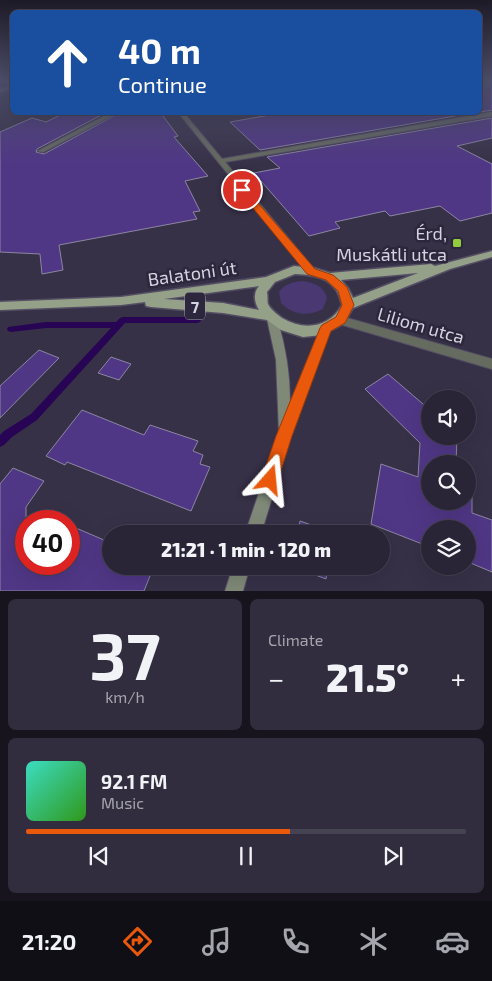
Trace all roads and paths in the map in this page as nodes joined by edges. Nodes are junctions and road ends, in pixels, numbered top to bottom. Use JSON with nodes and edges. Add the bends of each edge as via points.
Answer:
{"nodes":[{"id":1,"x":492,"y":114,"type":"edge"},
{"id":2,"x":111,"y":115,"type":"edge"},
{"id":3,"x":182,"y":115,"type":"edge"},
{"id":4,"x":41,"y":150,"type":"dead end"},
{"id":5,"x":218,"y":161,"type":"junction"},
{"id":6,"x":492,"y":254,"type":"edge"},
{"id":7,"x":446,"y":266,"type":"junction"},
{"id":8,"x":311,"y":271,"type":"junction"},
{"id":9,"x":329,"y":277,"type":"junction"},
{"id":10,"x":267,"y":281,"type":"junction"},
{"id":11,"x":121,"y":301,"type":"junction"},
{"id":12,"x":348,"y":305,"type":"junction"},
{"id":13,"x":0,"y":306,"type":"edge"},
{"id":14,"x":270,"y":318,"type":"junction"},
{"id":15,"x":340,"y":320,"type":"junction"},
{"id":16,"x":326,"y":328,"type":"junction"},
{"id":17,"x":492,"y":364,"type":"edge"},
{"id":18,"x":284,"y":436,"type":"junction"},
{"id":19,"x":255,"y":525,"type":"edge"},
{"id":20,"x":239,"y":575,"type":"edge"},
{"id":21,"x":234,"y":591,"type":"edge"}],
"edges":[{"from":1,"to":5,"type":"street"},
{"from":2,"to":4,"type":"street"},
{"from":3,"to":5,"type":"street"},
{"from":5,"to":8,"type":"street"},
{"from":6,"to":7,"type":"main road","number":"7"},
{"from":7,"to":9,"type":"main road","number":"7"},
{"from":7,"to":12,"type":"main road","number":"7"},
{"from":8,"to":9,"type":"main road","number":"7"},
{"from":8,"to":10,"type":"main road","number":"7","via":[[286,272]]},
{"from":9,"to":12,"type":"main road","via":[[343,289]]},
{"from":10,"to":11,"type":"main road","name":"Balatoni út","number":"7"},
{"from":10,"to":14,"type":"main road","via":[[261,290],[261,302]]},
{"from":11,"to":13,"type":"main road","name":"Balatoni út","number":"7"},
{"from":11,"to":14,"type":"main road","name":"Balatoni út","number":"7","via":[[223,308]]},
{"from":12,"to":15,"type":"main road"},
{"from":14,"to":16,"type":"main road","number":"7","via":[[281,325],[302,330]]},
{"from":14,"to":18,"type":"street","via":[[279,339],[283,369]]},
{"from":15,"to":16,"type":"main road","number":"7"},
{"from":15,"to":17,"type":"street","name":"Liliom utca"},
{"from":16,"to":18,"type":"street"},
{"from":18,"to":19,"type":"street"},
{"from":20,"to":21,"type":"street"}]}
